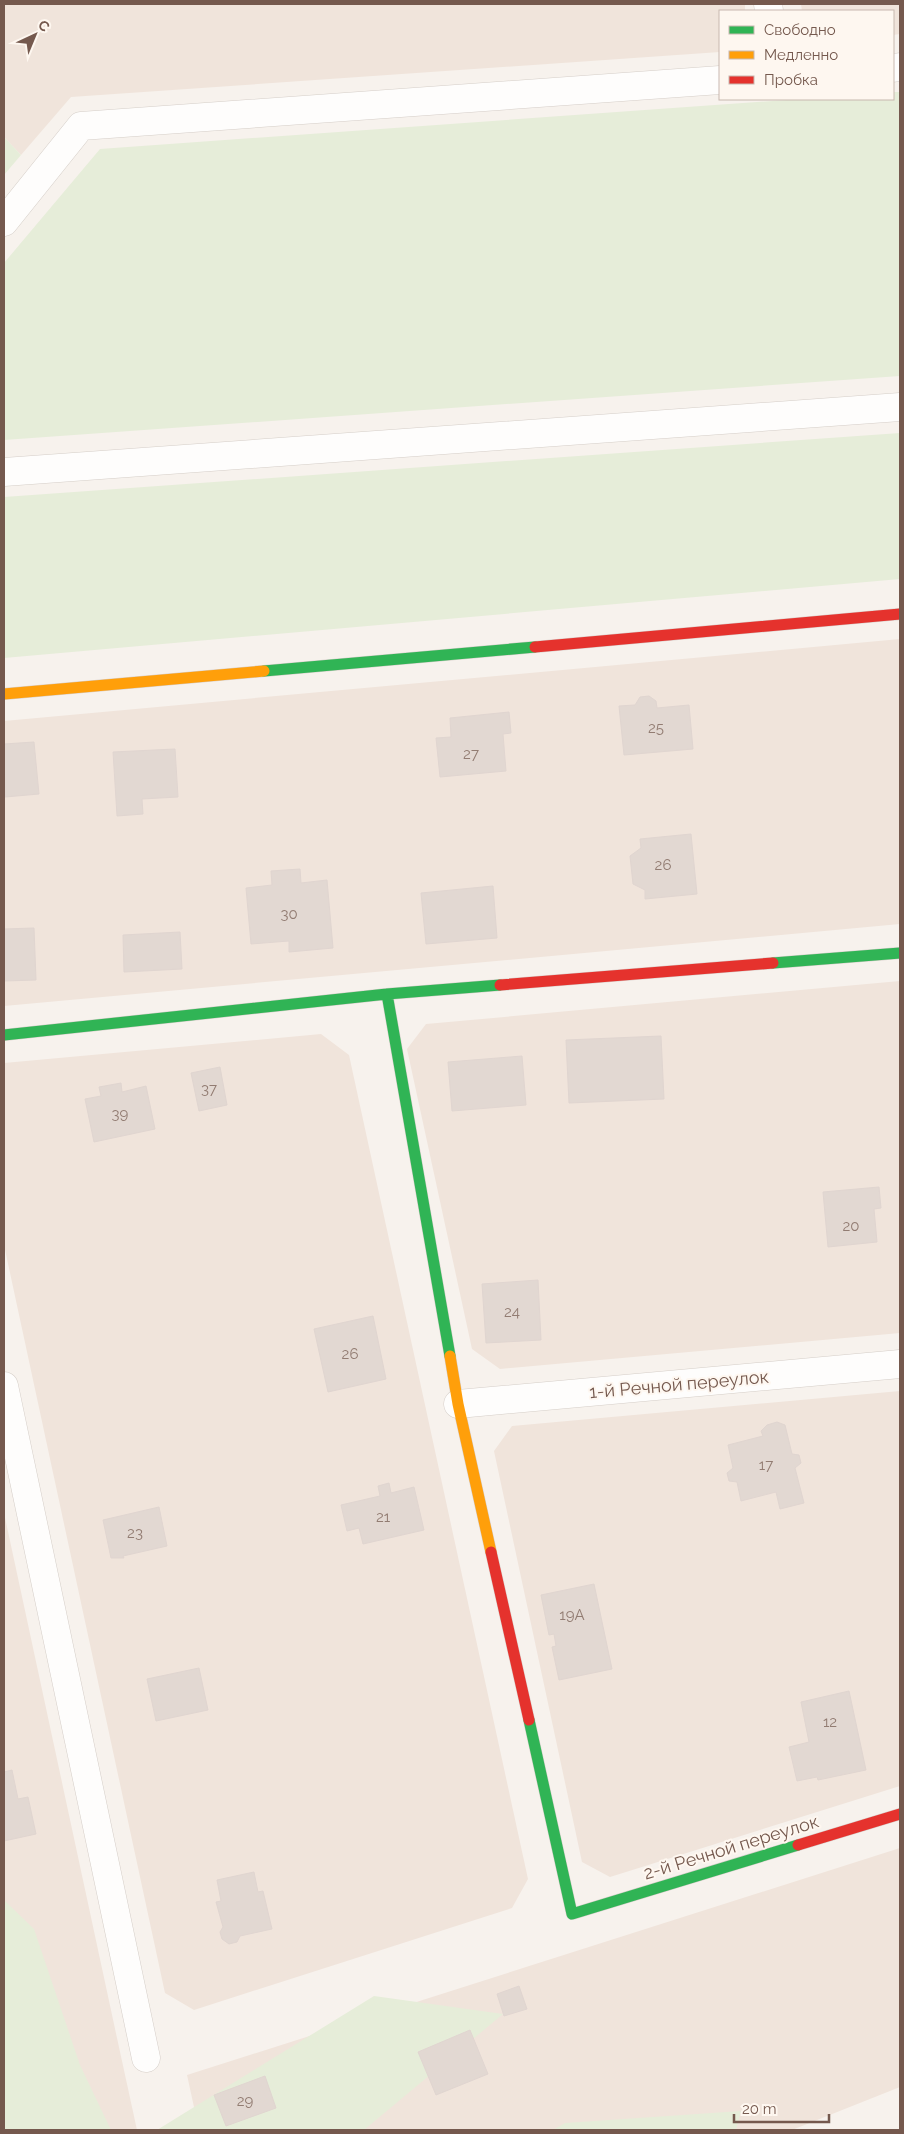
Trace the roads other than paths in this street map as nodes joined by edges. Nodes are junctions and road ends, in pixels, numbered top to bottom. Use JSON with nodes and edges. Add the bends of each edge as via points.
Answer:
{"nodes":[{"id":1,"x":719,"y":80,"type":"edge"},
{"id":2,"x":4,"y":222,"type":"edge"},
{"id":3,"x":900,"y":407,"type":"edge"},
{"id":4,"x":4,"y":472,"type":"edge"},
{"id":5,"x":900,"y":614,"type":"edge"},
{"id":6,"x":4,"y":694,"type":"edge"},
{"id":7,"x":900,"y":953,"type":"edge"},
{"id":8,"x":387,"y":994,"type":"junction"},
{"id":9,"x":4,"y":1035,"type":"edge"},
{"id":10,"x":900,"y":1364,"type":"edge"},
{"id":11,"x":4,"y":1386,"type":"edge"},
{"id":12,"x":458,"y":1404,"type":"junction"},
{"id":13,"x":900,"y":1814,"type":"edge"},
{"id":14,"x":146,"y":2058,"type":"dead end"}],
"edges":[{"from":1,"to":2,"type":"street","via":[[82,126]]},
{"from":3,"to":4,"type":"street"},
{"from":5,"to":6,"type":"street"},
{"from":7,"to":8,"type":"street"},
{"from":8,"to":9,"type":"street"},
{"from":8,"to":12,"type":"street"},
{"from":10,"to":12,"type":"street","name":"1-й Речной переулок"},
{"from":11,"to":14,"type":"street"},
{"from":12,"to":13,"type":"street","name":"2-й Речной переулок","via":[[572,1914]]}]}
